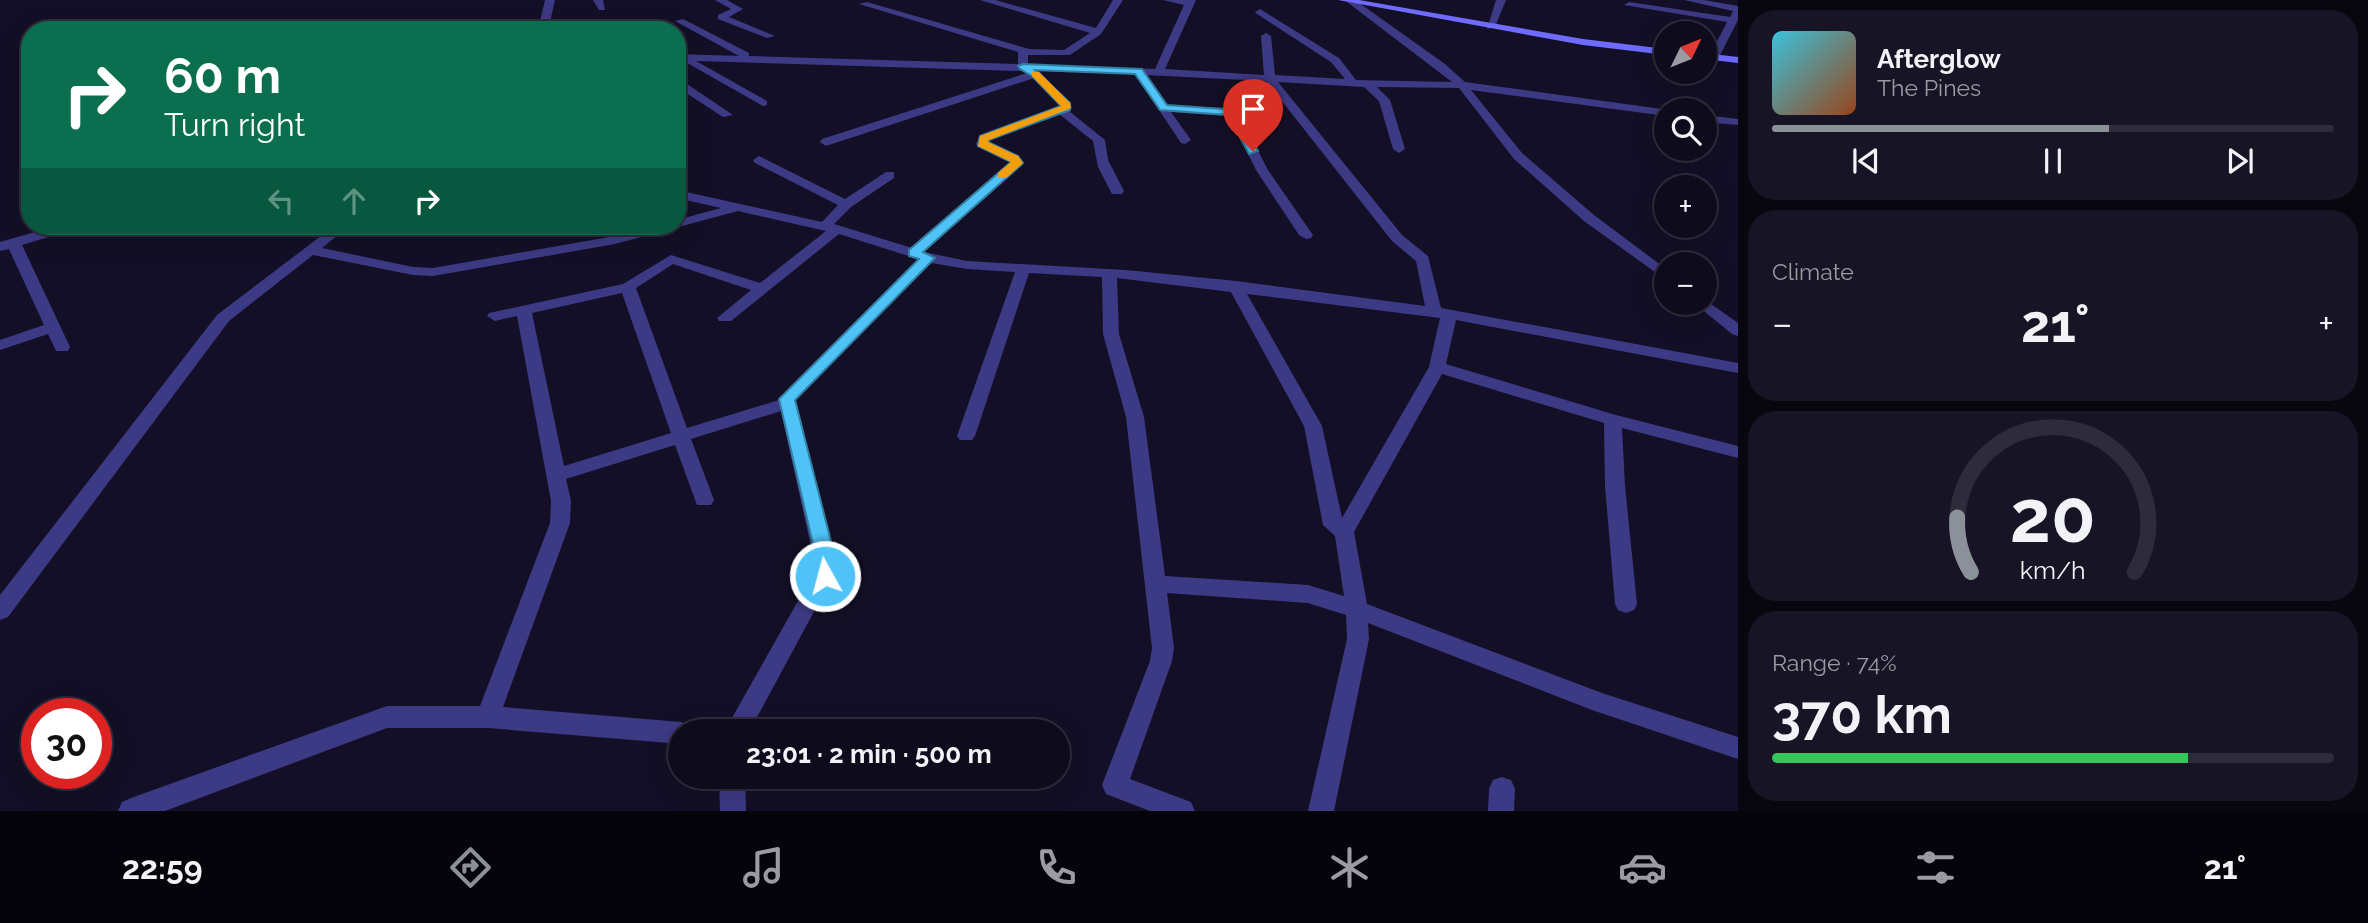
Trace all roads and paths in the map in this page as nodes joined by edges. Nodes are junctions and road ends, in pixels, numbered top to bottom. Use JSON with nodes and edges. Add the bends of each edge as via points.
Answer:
{"nodes":[{"id":1,"x":550,"y":0,"type":"edge"},
{"id":2,"x":720,"y":0,"type":"edge"},
{"id":3,"x":985,"y":0,"type":"edge"},
{"id":4,"x":1118,"y":0,"type":"edge"},
{"id":5,"x":1168,"y":0,"type":"edge"},
{"id":6,"x":1501,"y":0,"type":"edge"},
{"id":7,"x":1689,"y":0,"type":"edge"},
{"id":8,"x":1347,"y":1,"type":"edge"},
{"id":9,"x":1191,"y":2,"type":"edge"},
{"id":10,"x":863,"y":4,"type":"dead end"},
{"id":11,"x":1629,"y":5,"type":"dead end"},
{"id":12,"x":1260,"y":12,"type":"dead end"},
{"id":13,"x":1736,"y":14,"type":"edge"},
{"id":14,"x":545,"y":21,"type":"edge"},
{"id":15,"x":740,"y":24,"type":"junction"},
{"id":16,"x":686,"y":25,"type":"edge"},
{"id":17,"x":1490,"y":27,"type":"junction"},
{"id":18,"x":1098,"y":32,"type":"junction"},
{"id":19,"x":704,"y":36,"type":"junction"},
{"id":20,"x":770,"y":36,"type":"dead end"},
{"id":21,"x":1266,"y":36,"type":"dead end"},
{"id":22,"x":1717,"y":44,"type":"edge"},
{"id":23,"x":1654,"y":50,"type":"edge"},
{"id":24,"x":1025,"y":51,"type":"junction"},
{"id":25,"x":686,"y":57,"type":"edge"},
{"id":26,"x":1717,"y":58,"type":"edge"},
{"id":27,"x":754,"y":59,"type":"junction"},
{"id":28,"x":686,"y":60,"type":"edge"},
{"id":29,"x":1738,"y":60,"type":"edge"},
{"id":30,"x":1029,"y":70,"type":"junction"},
{"id":31,"x":1138,"y":71,"type":"junction"},
{"id":32,"x":1158,"y":72,"type":"junction"},
{"id":33,"x":1270,"y":79,"type":"junction"},
{"id":34,"x":1353,"y":83,"type":"junction"},
{"id":35,"x":1367,"y":84,"type":"junction"},
{"id":36,"x":1462,"y":85,"type":"junction"},
{"id":37,"x":686,"y":88,"type":"edge"},
{"id":38,"x":763,"y":103,"type":"dead end"},
{"id":39,"x":1164,"y":108,"type":"junction"},
{"id":40,"x":1062,"y":111,"type":"junction"},
{"id":41,"x":1654,"y":111,"type":"edge"},
{"id":42,"x":727,"y":115,"type":"dead end"},
{"id":43,"x":1717,"y":120,"type":"edge"},
{"id":44,"x":1738,"y":122,"type":"edge"},
{"id":45,"x":1185,"y":140,"type":"dead end"},
{"id":46,"x":826,"y":142,"type":"dead end"},
{"id":47,"x":1399,"y":149,"type":"dead end"},
{"id":48,"x":759,"y":160,"type":"dead end"},
{"id":49,"x":890,"y":174,"type":"dead end"},
{"id":50,"x":1117,"y":191,"type":"dead end"},
{"id":51,"x":686,"y":196,"type":"edge"},
{"id":52,"x":846,"y":204,"type":"junction"},
{"id":53,"x":740,"y":206,"type":"junction"},
{"id":54,"x":686,"y":221,"type":"edge"},
{"id":55,"x":831,"y":227,"type":"junction"},
{"id":56,"x":40,"y":235,"type":"edge"},
{"id":57,"x":330,"y":235,"type":"edge"},
{"id":58,"x":631,"y":235,"type":"edge"},
{"id":59,"x":1306,"y":235,"type":"dead end"},
{"id":60,"x":7,"y":245,"type":"edge"},
{"id":61,"x":310,"y":250,"type":"junction"},
{"id":62,"x":921,"y":255,"type":"junction"},
{"id":63,"x":1024,"y":267,"type":"junction"},
{"id":64,"x":1654,"y":267,"type":"edge"},
{"id":65,"x":1109,"y":273,"type":"junction"},
{"id":66,"x":1236,"y":286,"type":"junction"},
{"id":67,"x":628,"y":287,"type":"junction"},
{"id":68,"x":762,"y":288,"type":"junction"},
{"id":69,"x":524,"y":310,"type":"junction"},
{"id":70,"x":1442,"y":312,"type":"junction"},
{"id":71,"x":1717,"y":315,"type":"edge"},
{"id":72,"x":495,"y":316,"type":"dead end"},
{"id":73,"x":724,"y":318,"type":"dead end"},
{"id":74,"x":53,"y":327,"type":"junction"},
{"id":75,"x":1738,"y":331,"type":"edge"},
{"id":76,"x":0,"y":345,"type":"edge"},
{"id":77,"x":62,"y":347,"type":"dead end"},
{"id":78,"x":1437,"y":367,"type":"junction"},
{"id":79,"x":1738,"y":368,"type":"edge"},
{"id":80,"x":788,"y":404,"type":"junction"},
{"id":81,"x":1613,"y":420,"type":"junction"},
{"id":82,"x":965,"y":436,"type":"dead end"},
{"id":83,"x":682,"y":437,"type":"junction"},
{"id":84,"x":1738,"y":452,"type":"edge"},
{"id":85,"x":557,"y":475,"type":"junction"},
{"id":86,"x":704,"y":500,"type":"dead end"},
{"id":87,"x":1344,"y":533,"type":"junction"},
{"id":88,"x":1157,"y":584,"type":"junction"},
{"id":89,"x":1626,"y":604,"type":"dead end"},
{"id":90,"x":1357,"y":610,"type":"junction"},
{"id":91,"x":0,"y":611,"type":"edge"},
{"id":92,"x":488,"y":718,"type":"junction"},
{"id":93,"x":743,"y":719,"type":"edge"},
{"id":94,"x":668,"y":732,"type":"edge"},
{"id":95,"x":1738,"y":748,"type":"edge"},
{"id":96,"x":732,"y":789,"type":"edge"},
{"id":97,"x":131,"y":811,"type":"edge"},
{"id":98,"x":733,"y":811,"type":"edge"},
{"id":99,"x":1182,"y":811,"type":"edge"},
{"id":100,"x":1321,"y":811,"type":"edge"}],
"edges":[{"from":1,"to":14,"type":"street"},
{"from":2,"to":15,"type":"street","via":[[738,9],[721,17]]},
{"from":3,"to":18,"type":"street"},
{"from":4,"to":18,"type":"street"},
{"from":5,"to":9,"type":"street"},
{"from":6,"to":17,"type":"street"},
{"from":7,"to":13,"type":"street"},
{"from":8,"to":17,"type":"street"},
{"from":8,"to":36,"type":"street"},
{"from":9,"to":32,"type":"street"},
{"from":10,"to":24,"type":"street"},
{"from":11,"to":13,"type":"street"},
{"from":12,"to":34,"type":"street","via":[[1335,60]]},
{"from":13,"to":22,"type":"street"},
{"from":15,"to":19,"type":"street"},
{"from":15,"to":20,"type":"street"},
{"from":16,"to":19,"type":"street"},
{"from":17,"to":23,"type":"street"},
{"from":18,"to":24,"type":"street","via":[[1066,53]]},
{"from":19,"to":27,"type":"street"},
{"from":21,"to":33,"type":"street"},
{"from":24,"to":30,"type":"street"},
{"from":25,"to":27,"type":"street"},
{"from":26,"to":29,"type":"street"},
{"from":27,"to":30,"type":"street"},
{"from":28,"to":38,"type":"street"},
{"from":30,"to":31,"type":"street"},
{"from":30,"to":40,"type":"street","via":[[1066,105]]},
{"from":30,"to":46,"type":"street"},
{"from":31,"to":32,"type":"street"},
{"from":31,"to":39,"type":"street"},
{"from":32,"to":33,"type":"street"},
{"from":33,"to":34,"type":"street"},
{"from":33,"to":70,"type":"street","via":[[1397,238],[1423,259]]},
{"from":34,"to":35,"type":"street"},
{"from":35,"to":36,"type":"street"},
{"from":35,"to":47,"type":"street","via":[[1384,100]]},
{"from":36,"to":41,"type":"street"},
{"from":36,"to":64,"type":"street","via":[[1518,156]]},
{"from":37,"to":42,"type":"street"},
{"from":39,"to":45,"type":"street"},
{"from":39,"to":59,"type":"street","via":[[1234,114],[1262,170]]},
{"from":40,"to":50,"type":"street","via":[[1099,140],[1099,154]]},
{"from":40,"to":62,"type":"street","via":[[984,138],[982,144],[1017,163]]},
{"from":43,"to":44,"type":"street"},
{"from":48,"to":52,"type":"street"},
{"from":49,"to":52,"type":"street"},
{"from":51,"to":53,"type":"street"},
{"from":52,"to":55,"type":"street"},
{"from":53,"to":54,"type":"street"},
{"from":53,"to":55,"type":"street"},
{"from":55,"to":62,"type":"street"},
{"from":55,"to":68,"type":"street"},
{"from":56,"to":60,"type":"street"},
{"from":57,"to":61,"type":"street"},
{"from":58,"to":61,"type":"street","via":[[433,272]]},
{"from":60,"to":74,"type":"street"},
{"from":61,"to":91,"type":"street","via":[[223,318]]},
{"from":62,"to":63,"type":"street","via":[[967,265]]},
{"from":62,"to":80,"type":"street","via":[[790,396]]},
{"from":63,"to":65,"type":"street"},
{"from":63,"to":82,"type":"street"},
{"from":65,"to":66,"type":"street"},
{"from":65,"to":88,"type":"street","via":[[1111,334],[1135,417]]},
{"from":66,"to":70,"type":"street"},
{"from":66,"to":87,"type":"street","via":[[1313,426],[1333,525]]},
{"from":67,"to":68,"type":"street","via":[[671,259]]},
{"from":67,"to":69,"type":"street"},
{"from":67,"to":83,"type":"street"},
{"from":68,"to":73,"type":"street"},
{"from":69,"to":72,"type":"street"},
{"from":69,"to":85,"type":"street"},
{"from":70,"to":78,"type":"street"},
{"from":70,"to":79,"type":"street"},
{"from":71,"to":75,"type":"street"},
{"from":74,"to":76,"type":"street"},
{"from":74,"to":77,"type":"street"},
{"from":78,"to":81,"type":"street"},
{"from":78,"to":87,"type":"street"},
{"from":80,"to":83,"type":"street"},
{"from":80,"to":93,"type":"street","via":[[827,569]]},
{"from":81,"to":84,"type":"street"},
{"from":81,"to":89,"type":"street"},
{"from":83,"to":85,"type":"street"},
{"from":83,"to":86,"type":"street"},
{"from":85,"to":92,"type":"street","via":[[560,523]]},
{"from":87,"to":90,"type":"street"},
{"from":88,"to":90,"type":"street","via":[[1308,594]]},
{"from":88,"to":99,"type":"street","via":[[1161,661],[1115,785]]},
{"from":90,"to":95,"type":"street","via":[[1634,715]]},
{"from":90,"to":100,"type":"street","via":[[1357,639]]},
{"from":92,"to":94,"type":"street"},
{"from":92,"to":97,"type":"street","via":[[387,717]]},
{"from":96,"to":98,"type":"street"}]}
